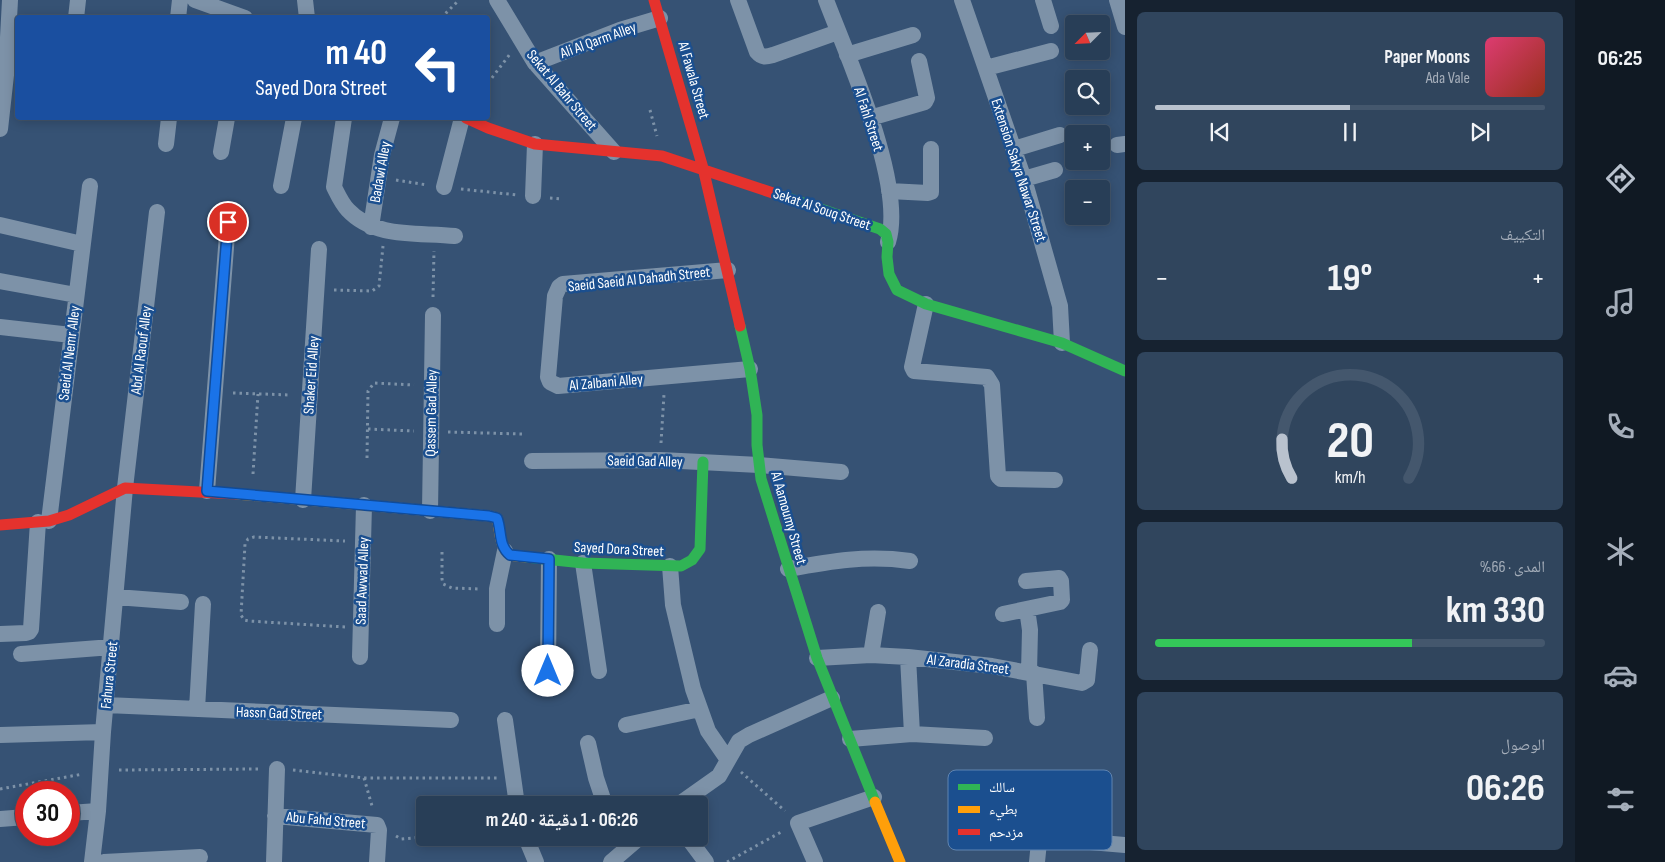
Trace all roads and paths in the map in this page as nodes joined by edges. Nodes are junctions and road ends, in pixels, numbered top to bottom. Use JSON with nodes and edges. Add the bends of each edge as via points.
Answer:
{"nodes":[{"id":1,"x":10,"y":0,"type":"edge"},
{"id":2,"x":78,"y":0,"type":"edge"},
{"id":3,"x":180,"y":0,"type":"edge"},
{"id":4,"x":194,"y":0,"type":"edge"},
{"id":5,"x":305,"y":0,"type":"edge"},
{"id":6,"x":458,"y":0,"type":"edge"},
{"id":7,"x":497,"y":0,"type":"edge"},
{"id":8,"x":654,"y":0,"type":"edge"},
{"id":9,"x":738,"y":0,"type":"edge"},
{"id":10,"x":1043,"y":0,"type":"edge"},
{"id":11,"x":1118,"y":0,"type":"edge"},
{"id":12,"x":828,"y":1,"type":"edge"},
{"id":13,"x":964,"y":1,"type":"edge"},
{"id":14,"x":76,"y":15,"type":"edge"},
{"id":15,"x":178,"y":15,"type":"edge"},
{"id":16,"x":236,"y":15,"type":"edge"},
{"id":17,"x":307,"y":15,"type":"edge"},
{"id":18,"x":444,"y":15,"type":"edge"},
{"id":19,"x":660,"y":18,"type":"junction"},
{"id":20,"x":1051,"y":26,"type":"dead end"},
{"id":21,"x":1125,"y":27,"type":"edge"},
{"id":22,"x":838,"y":32,"type":"junction"},
{"id":23,"x":914,"y":35,"type":"dead end"},
{"id":24,"x":521,"y":40,"type":"junction"},
{"id":25,"x":1051,"y":51,"type":"dead end"},
{"id":26,"x":847,"y":55,"type":"junction"},
{"id":27,"x":919,"y":61,"type":"dead end"},
{"id":28,"x":536,"y":63,"type":"junction"},
{"id":29,"x":986,"y":68,"type":"junction"},
{"id":30,"x":3,"y":74,"type":"edge"},
{"id":31,"x":490,"y":80,"type":"edge"},
{"id":32,"x":870,"y":118,"type":"junction"},
{"id":33,"x":169,"y":120,"type":"edge"},
{"id":34,"x":227,"y":120,"type":"edge"},
{"id":35,"x":294,"y":120,"type":"edge"},
{"id":36,"x":344,"y":120,"type":"edge"},
{"id":37,"x":391,"y":120,"type":"edge"},
{"id":38,"x":461,"y":120,"type":"edge"},
{"id":39,"x":470,"y":120,"type":"edge"},
{"id":40,"x":0,"y":129,"type":"edge"},
{"id":41,"x":1060,"y":135,"type":"dead end"},
{"id":42,"x":166,"y":144,"type":"dead end"},
{"id":43,"x":535,"y":144,"type":"junction"},
{"id":44,"x":931,"y":149,"type":"dead end"},
{"id":45,"x":1014,"y":149,"type":"junction"},
{"id":46,"x":222,"y":152,"type":"dead end"},
{"id":47,"x":614,"y":152,"type":"junction"},
{"id":48,"x":703,"y":168,"type":"junction"},
{"id":49,"x":1055,"y":170,"type":"dead end"},
{"id":50,"x":378,"y":176,"type":"junction"},
{"id":51,"x":1024,"y":179,"type":"junction"},
{"id":52,"x":90,"y":186,"type":"dead end"},
{"id":53,"x":281,"y":186,"type":"dead end"},
{"id":54,"x":444,"y":187,"type":"junction"},
{"id":55,"x":889,"y":191,"type":"junction"},
{"id":56,"x":533,"y":196,"type":"junction"},
{"id":57,"x":562,"y":199,"type":"dead end"},
{"id":58,"x":157,"y":212,"type":"dead end"},
{"id":59,"x":228,"y":222,"type":"dead end"},
{"id":60,"x":0,"y":225,"type":"edge"},
{"id":61,"x":378,"y":229,"type":"junction"},
{"id":62,"x":435,"y":234,"type":"junction"},
{"id":63,"x":455,"y":236,"type":"dead end"},
{"id":64,"x":888,"y":242,"type":"junction"},
{"id":65,"x":82,"y":244,"type":"junction"},
{"id":66,"x":319,"y":249,"type":"dead end"},
{"id":67,"x":728,"y":270,"type":"junction"},
{"id":68,"x":0,"y":280,"type":"edge"},
{"id":69,"x":316,"y":290,"type":"junction"},
{"id":70,"x":76,"y":295,"type":"junction"},
{"id":71,"x":555,"y":296,"type":"joint"},
{"id":72,"x":926,"y":304,"type":"junction"},
{"id":73,"x":433,"y":315,"type":"joint"},
{"id":74,"x":0,"y":327,"type":"edge"},
{"id":75,"x":72,"y":335,"type":"junction"},
{"id":76,"x":1062,"y":343,"type":"junction"},
{"id":77,"x":750,"y":369,"type":"junction"},
{"id":78,"x":1125,"y":371,"type":"edge"},
{"id":79,"x":664,"y":376,"type":"junction"},
{"id":80,"x":432,"y":387,"type":"junction"},
{"id":81,"x":215,"y":392,"type":"junction"},
{"id":82,"x":258,"y":394,"type":"junction"},
{"id":83,"x":310,"y":396,"type":"junction"},
{"id":84,"x":368,"y":429,"type":"junction"},
{"id":85,"x":431,"y":432,"type":"junction"},
{"id":86,"x":522,"y":434,"type":"dead end"},
{"id":87,"x":367,"y":458,"type":"dead end"},
{"id":88,"x":661,"y":460,"type":"junction"},
{"id":89,"x":532,"y":461,"type":"dead end"},
{"id":90,"x":703,"y":462,"type":"junction"},
{"id":91,"x":759,"y":465,"type":"junction"},
{"id":92,"x":841,"y":472,"type":"dead end"},
{"id":93,"x":1054,"y":480,"type":"dead end"},
{"id":94,"x":125,"y":488,"type":"junction"},
{"id":95,"x":207,"y":491,"type":"junction"},
{"id":96,"x":252,"y":494,"type":"junction"},
{"id":97,"x":303,"y":500,"type":"junction"},
{"id":98,"x":364,"y":505,"type":"junction"},
{"id":99,"x":430,"y":511,"type":"junction"},
{"id":100,"x":43,"y":521,"type":"junction"},
{"id":101,"x":0,"y":525,"type":"edge"},
{"id":102,"x":363,"y":542,"type":"junction"},
{"id":103,"x":505,"y":551,"type":"junction"},
{"id":104,"x":442,"y":552,"type":"dead end"},
{"id":105,"x":549,"y":559,"type":"junction"},
{"id":106,"x":910,"y":561,"type":"dead end"},
{"id":107,"x":583,"y":563,"type":"junction"},
{"id":108,"x":670,"y":566,"type":"junction"},
{"id":109,"x":788,"y":569,"type":"junction"},
{"id":110,"x":1026,"y":581,"type":"dead end"},
{"id":111,"x":497,"y":589,"type":"junction"},
{"id":112,"x":116,"y":597,"type":"junction"},
{"id":113,"x":181,"y":602,"type":"dead end"},
{"id":114,"x":203,"y":604,"type":"dead end"},
{"id":115,"x":1027,"y":609,"type":"junction"},
{"id":116,"x":878,"y":612,"type":"dead end"},
{"id":117,"x":1003,"y":614,"type":"dead end"},
{"id":118,"x":497,"y":624,"type":"dead end"},
{"id":119,"x":361,"y":628,"type":"junction"},
{"id":120,"x":0,"y":634,"type":"edge"},
{"id":121,"x":112,"y":647,"type":"junction"},
{"id":122,"x":1090,"y":650,"type":"dead end"},
{"id":123,"x":21,"y":654,"type":"dead end"},
{"id":124,"x":871,"y":655,"type":"junction"},
{"id":125,"x":360,"y":657,"type":"dead end"},
{"id":126,"x":908,"y":657,"type":"junction"},
{"id":127,"x":816,"y":658,"type":"junction"},
{"id":128,"x":548,"y":671,"type":"dead end"},
{"id":129,"x":599,"y":671,"type":"dead end"},
{"id":130,"x":1031,"y":672,"type":"junction"},
{"id":131,"x":832,"y":698,"type":"junction"},
{"id":132,"x":106,"y":705,"type":"junction"},
{"id":133,"x":198,"y":709,"type":"junction"},
{"id":134,"x":700,"y":709,"type":"junction"},
{"id":135,"x":1036,"y":718,"type":"dead end"},
{"id":136,"x":451,"y":720,"type":"dead end"},
{"id":137,"x":505,"y":720,"type":"dead end"},
{"id":138,"x":626,"y":725,"type":"dead end"},
{"id":139,"x":103,"y":732,"type":"junction"},
{"id":140,"x":912,"y":734,"type":"junction"},
{"id":141,"x":0,"y":735,"type":"edge"},
{"id":142,"x":985,"y":738,"type":"dead end"},
{"id":143,"x":850,"y":739,"type":"junction"},
{"id":144,"x":588,"y":744,"type":"dead end"},
{"id":145,"x":728,"y":760,"type":"junction"},
{"id":146,"x":277,"y":769,"type":"junction"},
{"id":147,"x":101,"y":771,"type":"junction"},
{"id":148,"x":364,"y":778,"type":"junction"},
{"id":149,"x":512,"y":778,"type":"junction"},
{"id":150,"x":0,"y":789,"type":"edge"},
{"id":151,"x":515,"y":796,"type":"edge"},
{"id":152,"x":602,"y":796,"type":"edge"},
{"id":153,"x":691,"y":796,"type":"edge"},
{"id":154,"x":874,"y":797,"type":"junction"},
{"id":155,"x":98,"y":811,"type":"junction"},
{"id":156,"x":80,"y":812,"type":"edge"},
{"id":157,"x":275,"y":816,"type":"junction"},
{"id":158,"x":15,"y":818,"type":"edge"},
{"id":159,"x":0,"y":819,"type":"edge"},
{"id":160,"x":798,"y":823,"type":"junction"},
{"id":161,"x":377,"y":825,"type":"junction"},
{"id":162,"x":416,"y":837,"type":"edge"},
{"id":163,"x":1112,"y":844,"type":"edge"},
{"id":164,"x":1125,"y":845,"type":"edge"},
{"id":165,"x":529,"y":846,"type":"edge"},
{"id":166,"x":628,"y":846,"type":"edge"},
{"id":167,"x":694,"y":846,"type":"edge"},
{"id":168,"x":615,"y":855,"type":"edge"},
{"id":169,"x":200,"y":857,"type":"dead end"},
{"id":170,"x":92,"y":862,"type":"edge"},
{"id":171,"x":104,"y":862,"type":"edge"},
{"id":172,"x":274,"y":862,"type":"edge"},
{"id":173,"x":377,"y":862,"type":"edge"},
{"id":174,"x":536,"y":862,"type":"edge"},
{"id":175,"x":706,"y":862,"type":"edge"},
{"id":176,"x":727,"y":862,"type":"edge"},
{"id":177,"x":815,"y":862,"type":"edge"},
{"id":178,"x":900,"y":862,"type":"edge"}],
"edges":[{"from":1,"to":30,"type":"street"},
{"from":2,"to":14,"type":"street"},
{"from":3,"to":15,"type":"street"},
{"from":4,"to":16,"type":"street"},
{"from":5,"to":17,"type":"street"},
{"from":6,"to":18,"type":"path"},
{"from":7,"to":24,"type":"street","name":"Sekat Al Bahr Street"},
{"from":8,"to":19,"type":"street","name":"Al Fawala Street"},
{"from":9,"to":22,"type":"street","via":[[761,56],[773,55]]},
{"from":10,"to":20,"type":"street"},
{"from":11,"to":21,"type":"street"},
{"from":12,"to":22,"type":"street","name":"Al Fahl Street"},
{"from":13,"to":29,"type":"street","name":"Extension Sakya Nawar Street"},
{"from":19,"to":28,"type":"street","name":"Ali Al Qarm Alley"},
{"from":19,"to":48,"type":"street","name":"Al Fawala Street"},
{"from":22,"to":26,"type":"street","name":"Al Fahl Street"},
{"from":23,"to":26,"type":"street"},
{"from":24,"to":28,"type":"street","name":"Sekat Al Bahr Street"},
{"from":24,"to":31,"type":"path"},
{"from":25,"to":29,"type":"street"},
{"from":26,"to":32,"type":"street","name":"Al Fahl Street"},
{"from":27,"to":32,"type":"street","via":[[925,102]]},
{"from":28,"to":47,"type":"street","name":"Sekat Al Bahr Street"},
{"from":29,"to":45,"type":"street","name":"Extension Sakya Nawar Street"},
{"from":30,"to":40,"type":"street"},
{"from":32,"to":55,"type":"street","name":"Al Fahl Street"},
{"from":33,"to":42,"type":"street"},
{"from":34,"to":46,"type":"street"},
{"from":35,"to":53,"type":"street"},
{"from":36,"to":61,"type":"street","via":[[334,187],[348,210]]},
{"from":37,"to":50,"type":"street","name":"Badawi Alley"},
{"from":38,"to":54,"type":"street"},
{"from":39,"to":43,"type":"street","name":"Sekat Al Souq Street"},
{"from":41,"to":45,"type":"street"},
{"from":43,"to":47,"type":"street","name":"Sekat Al Souq Street"},
{"from":43,"to":56,"type":"street"},
{"from":44,"to":55,"type":"street","via":[[931,192]]},
{"from":45,"to":51,"type":"street","name":"Extension Sakya Nawar Street"},
{"from":47,"to":48,"type":"street","name":"Sekat Al Souq Street","via":[[662,156]]},
{"from":48,"to":64,"type":"street","name":"Sekat Al Souq Street","via":[[880,229]]},
{"from":48,"to":67,"type":"street","name":"Al Aamoumy Street"},
{"from":49,"to":51,"type":"street"},
{"from":50,"to":54,"type":"path"},
{"from":50,"to":61,"type":"street","name":"Badawi Alley"},
{"from":51,"to":76,"type":"street","name":"Extension Sakya Nawar Street","via":[[1060,306]]},
{"from":52,"to":65,"type":"street","name":"Saeid Al Nemr Alley"},
{"from":54,"to":56,"type":"path"},
{"from":55,"to":64,"type":"street","name":"Al Fahl Street","via":[[892,229]]},
{"from":56,"to":57,"type":"path"},
{"from":58,"to":94,"type":"street","name":"Abd Al Raouf Alley"},
{"from":59,"to":81,"type":"street"},
{"from":60,"to":65,"type":"street"},
{"from":61,"to":62,"type":"street"},
{"from":61,"to":69,"type":"path","via":[[379,286],[372,291]]},
{"from":62,"to":63,"type":"street"},
{"from":62,"to":73,"type":"path"},
{"from":64,"to":72,"type":"street","name":"Sekat Al Souq Street","via":[[889,274],[897,290]]},
{"from":65,"to":70,"type":"street","name":"Saeid Al Nemr Alley"},
{"from":66,"to":69,"type":"street","name":"Shaker Eid Alley"},
{"from":67,"to":71,"type":"street","name":"Saeid Saeid Al Dahadh Street","via":[[568,283],[559,287]]},
{"from":67,"to":77,"type":"street","name":"Al Aamoumy Street"},
{"from":68,"to":70,"type":"street"},
{"from":69,"to":83,"type":"street","name":"Shaker Eid Alley"},
{"from":70,"to":75,"type":"street","name":"Saeid Al Nemr Alley"},
{"from":71,"to":79,"type":"street","name":"Al Zalbani Alley","via":[[548,377],[553,385]]},
{"from":72,"to":76,"type":"street","name":"Sekat Al Souq Street"},
{"from":72,"to":93,"type":"street","via":[[912,367],[914,371],[987,377],[992,385],[998,476],[1001,479]]},
{"from":73,"to":80,"type":"street","name":"Qassem Gad Alley"},
{"from":74,"to":75,"type":"street"},
{"from":75,"to":100,"type":"street","name":"Saeid Al Nemr Alley"},
{"from":76,"to":78,"type":"street","name":"Sekat Al Souq Street"},
{"from":77,"to":79,"type":"street","name":"Al Zalbani Alley"},
{"from":77,"to":91,"type":"street","name":"Al Aamoumy Street","via":[[757,415]]},
{"from":79,"to":88,"type":"path"},
{"from":80,"to":84,"type":"path","via":[[374,383],[368,391]]},
{"from":80,"to":85,"type":"street","name":"Qassem Gad Alley"},
{"from":81,"to":82,"type":"path"},
{"from":81,"to":95,"type":"street"},
{"from":82,"to":83,"type":"path"},
{"from":82,"to":96,"type":"path"},
{"from":83,"to":97,"type":"street","name":"Shaker Eid Alley"},
{"from":84,"to":85,"type":"path"},
{"from":84,"to":87,"type":"path"},
{"from":85,"to":86,"type":"path"},
{"from":85,"to":99,"type":"street","name":"Qassem Gad Alley"},
{"from":88,"to":89,"type":"street","name":"Saeid Gad Alley"},
{"from":88,"to":90,"type":"street","name":"Saeid Gad Alley"},
{"from":90,"to":91,"type":"street","name":"Saeid Gad Alley"},
{"from":90,"to":108,"type":"street","name":"Sayed Dora Street","via":[[700,549],[692,560],[681,566]]},
{"from":91,"to":92,"type":"street","name":"Saeid Gad Alley"},
{"from":91,"to":109,"type":"street","name":"Al Aamoumy Street"},
{"from":94,"to":95,"type":"street"},
{"from":94,"to":100,"type":"street","via":[[69,515]]},
{"from":94,"to":112,"type":"street","name":"Fahura Street"},
{"from":95,"to":96,"type":"street"},
{"from":96,"to":97,"type":"street"},
{"from":97,"to":98,"type":"street"},
{"from":98,"to":99,"type":"street"},
{"from":98,"to":102,"type":"street","name":"Saad Awwad Alley"},
{"from":99,"to":103,"type":"street","via":[[497,518],[500,542]]},
{"from":100,"to":101,"type":"street"},
{"from":100,"to":120,"type":"street","name":"Saeid Al Nemr Alley","via":[[31,629],[26,633]]},
{"from":102,"to":119,"type":"street","name":"Saad Awwad Alley"},
{"from":102,"to":119,"type":"path","via":[[248,539],[245,544],[241,615],[249,621]]},
{"from":103,"to":105,"type":"street","name":"Sayed Dora Street","via":[[510,555]]},
{"from":103,"to":111,"type":"street"},
{"from":104,"to":111,"type":"path","via":[[442,579],[446,587]]},
{"from":105,"to":107,"type":"street","name":"Sayed Dora Street"},
{"from":105,"to":128,"type":"street"},
{"from":106,"to":109,"type":"street","via":[[843,559]]},
{"from":107,"to":108,"type":"street","name":"Sayed Dora Street"},
{"from":107,"to":129,"type":"street"},
{"from":108,"to":134,"type":"street","via":[[673,606]]},
{"from":109,"to":127,"type":"street","name":"Al Aamoumy Street"},
{"from":110,"to":115,"type":"street","via":[[1057,578],[1061,581],[1062,598],[1060,602]]},
{"from":111,"to":118,"type":"street"},
{"from":112,"to":113,"type":"street"},
{"from":112,"to":121,"type":"street","name":"Fahura Street"},
{"from":114,"to":133,"type":"street"},
{"from":115,"to":117,"type":"street"},
{"from":115,"to":130,"type":"street"},
{"from":116,"to":124,"type":"street"},
{"from":119,"to":125,"type":"street","name":"Saad Awwad Alley"},
{"from":121,"to":123,"type":"street"},
{"from":121,"to":132,"type":"street","name":"Fahura Street"},
{"from":122,"to":130,"type":"street","name":"Al Zaradia Street","via":[[1086,680],[1082,683]]},
{"from":124,"to":126,"type":"street","name":"Al Zaradia Street"},
{"from":124,"to":127,"type":"street","name":"Al Zaradia Street"},
{"from":126,"to":130,"type":"street","name":"Al Zaradia Street"},
{"from":126,"to":140,"type":"street"},
{"from":127,"to":131,"type":"street","name":"Al Aamoumy Street"},
{"from":130,"to":135,"type":"street"},
{"from":131,"to":143,"type":"street","name":"Al Aamoumy Street"},
{"from":131,"to":145,"type":"street","via":[[749,735],[739,741]]},
{"from":132,"to":133,"type":"street","name":"Hassn Gad Street"},
{"from":132,"to":139,"type":"street","name":"Fahura Street"},
{"from":133,"to":136,"type":"street","name":"Hassn Gad Street"},
{"from":134,"to":138,"type":"street"},
{"from":134,"to":145,"type":"street","via":[[708,731]]},
{"from":137,"to":149,"type":"street"},
{"from":139,"to":141,"type":"street"},
{"from":139,"to":147,"type":"street","name":"Fahura Street"},
{"from":140,"to":142,"type":"street"},
{"from":140,"to":143,"type":"street"},
{"from":143,"to":154,"type":"street","name":"Al Aamoumy Street"},
{"from":144,"to":152,"type":"street"},
{"from":145,"to":153,"type":"street","via":[[719,776]]},
{"from":145,"to":160,"type":"path"},
{"from":146,"to":147,"type":"path"},
{"from":146,"to":148,"type":"path"},
{"from":146,"to":157,"type":"street"},
{"from":147,"to":150,"type":"path"},
{"from":147,"to":155,"type":"street","name":"Fahura Street"},
{"from":148,"to":149,"type":"path"},
{"from":148,"to":161,"type":"path"},
{"from":149,"to":151,"type":"street"},
{"from":154,"to":160,"type":"street"},
{"from":154,"to":178,"type":"street","name":"Al Aamoumy Street"},
{"from":155,"to":156,"type":"street"},
{"from":155,"to":170,"type":"street","name":"Fahura Street"},
{"from":157,"to":161,"type":"street","name":"Abu Fahd Street"},
{"from":157,"to":172,"type":"street"},
{"from":158,"to":159,"type":"street"},
{"from":160,"to":176,"type":"path"},
{"from":160,"to":177,"type":"street"},
{"from":161,"to":162,"type":"path","via":[[401,838]]},
{"from":161,"to":173,"type":"street"},
{"from":163,"to":164,"type":"street"},
{"from":165,"to":174,"type":"street"},
{"from":166,"to":168,"type":"street"},
{"from":167,"to":175,"type":"street"},
{"from":169,"to":171,"type":"street"}]}
